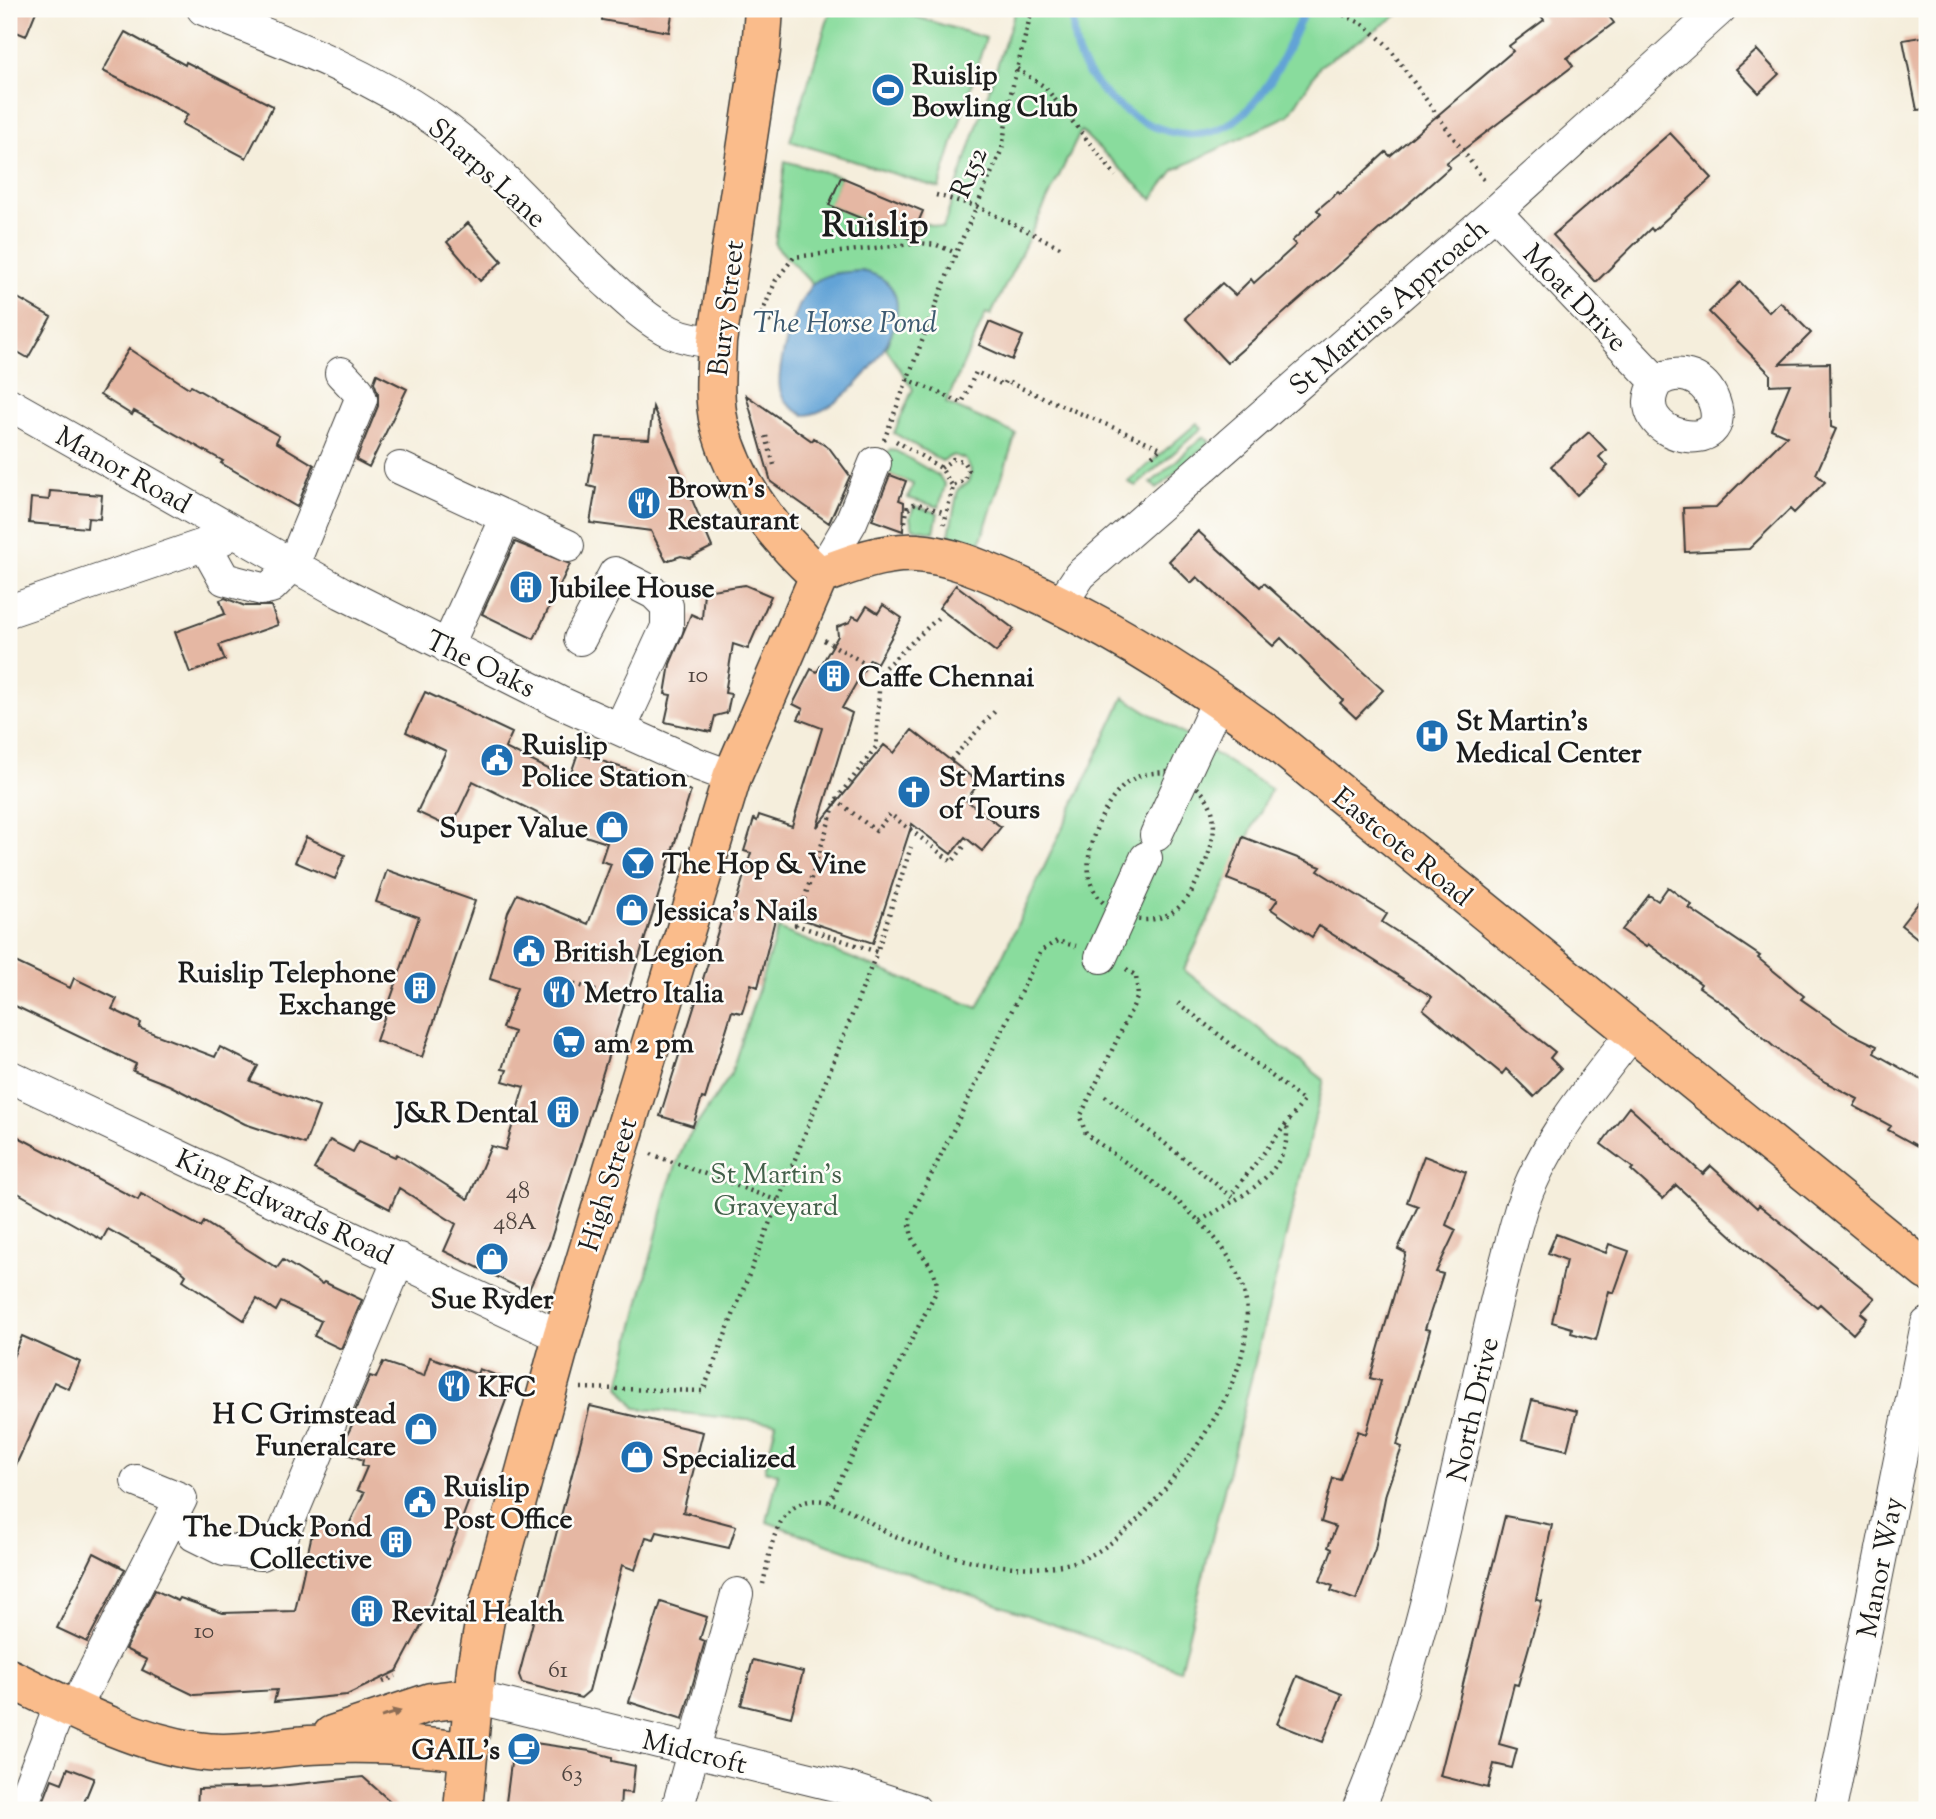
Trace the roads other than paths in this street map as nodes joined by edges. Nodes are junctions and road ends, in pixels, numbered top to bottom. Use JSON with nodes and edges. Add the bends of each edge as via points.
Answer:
{"nodes":[{"id":1,"x":203,"y":9,"type":"edge"},
{"id":2,"x":764,"y":9,"type":"edge"},
{"id":3,"x":1720,"y":9,"type":"edge"},
{"id":4,"x":1491,"y":198,"type":"junction"},
{"id":5,"x":718,"y":342,"type":"junction"},
{"id":6,"x":341,"y":373,"type":"dead end"},
{"id":7,"x":1657,"y":382,"type":"dead end"},
{"id":8,"x":9,"y":404,"type":"edge"},
{"id":9,"x":881,"y":449,"type":"road end"},
{"id":10,"x":400,"y":468,"type":"dead end"},
{"id":11,"x":506,"y":517,"type":"junction"},
{"id":12,"x":239,"y":533,"type":"junction"},
{"id":13,"x":205,"y":545,"type":"junction"},
{"id":14,"x":568,"y":546,"type":"dead end"},
{"id":15,"x":293,"y":565,"type":"junction"},
{"id":16,"x":819,"y":576,"type":"junction"},
{"id":17,"x":1060,"y":605,"type":"junction"},
{"id":18,"x":9,"y":611,"type":"edge"},
{"id":19,"x":580,"y":639,"type":"dead end"},
{"id":20,"x":447,"y":647,"type":"junction"},
{"id":21,"x":1219,"y":699,"type":"junction"},
{"id":22,"x":620,"y":729,"type":"junction"},
{"id":23,"x":732,"y":776,"type":"junction"},
{"id":24,"x":1101,"y":957,"type":"road end"},
{"id":25,"x":1633,"y":1031,"type":"junction"},
{"id":26,"x":9,"y":1076,"type":"edge"},
{"id":27,"x":399,"y":1259,"type":"junction"},
{"id":28,"x":1927,"y":1270,"type":"edge"},
{"id":29,"x":1927,"y":1324,"type":"edge"},
{"id":30,"x":562,"y":1337,"type":"junction"},
{"id":31,"x":137,"y":1481,"type":"dead end"},
{"id":32,"x":194,"y":1535,"type":"dead end"},
{"id":33,"x":737,"y":1594,"type":"dead end"},
{"id":34,"x":9,"y":1678,"type":"edge"},
{"id":35,"x":474,"y":1697,"type":"junction"},
{"id":36,"x":68,"y":1707,"type":"junction"},
{"id":37,"x":304,"y":1745,"type":"junction"},
{"id":38,"x":692,"y":1750,"type":"junction"},
{"id":39,"x":469,"y":1752,"type":"junction"},
{"id":40,"x":899,"y":1807,"type":"edge"},
{"id":41,"x":20,"y":1810,"type":"edge"},
{"id":42,"x":463,"y":1810,"type":"edge"},
{"id":43,"x":677,"y":1810,"type":"edge"},
{"id":44,"x":1359,"y":1810,"type":"edge"},
{"id":45,"x":1830,"y":1810,"type":"edge"}],
"edges":[{"from":1,"to":5,"type":"street","name":"Sharps Lane","via":[[311,51],[404,100],[465,144],[650,319],[687,338]]},
{"from":2,"to":5,"type":"main road","name":"Bury Street"},
{"from":3,"to":4,"type":"street","name":"St Martins Approach"},
{"from":4,"to":7,"type":"street","name":"Moat Drive"},
{"from":4,"to":17,"type":"street","name":"St Martins Approach","via":[[1080,575]]},
{"from":5,"to":16,"type":"main road","name":"Bury Street","via":[[715,383],[719,422],[730,454],[768,523]]},
{"from":6,"to":15,"type":"street","via":[[360,399]]},
{"from":8,"to":12,"type":"street","name":"Manor Road"},
{"from":9,"to":16,"type":"street","via":[[851,522]]},
{"from":10,"to":11,"type":"street"},
{"from":11,"to":14,"type":"street"},
{"from":11,"to":20,"type":"street"},
{"from":12,"to":13,"type":"street"},
{"from":12,"to":15,"type":"street","name":"The Oaks"},
{"from":13,"to":15,"type":"street","via":[[223,579],[231,583],[271,587]]},
{"from":13,"to":18,"type":"street"},
{"from":15,"to":20,"type":"street","name":"The Oaks"},
{"from":16,"to":17,"type":"main road","name":"Eastcote Road","via":[[890,555],[942,556]]},
{"from":16,"to":23,"type":"main road","name":"High Street"},
{"from":17,"to":21,"type":"main road","name":"Eastcote Road","via":[[1118,635]]},
{"from":19,"to":22,"type":"street","via":[[615,573],[654,593],[667,606],[667,627]]},
{"from":20,"to":22,"type":"street","name":"The Oaks"},
{"from":21,"to":24,"type":"street"},
{"from":21,"to":25,"type":"main road","name":"Eastcote Road"},
{"from":22,"to":23,"type":"street","name":"The Oaks"},
{"from":23,"to":30,"type":"main road","name":"High Street"},
{"from":25,"to":28,"type":"main road","name":"Eastcote Road"},
{"from":25,"to":44,"type":"street","name":"North Drive","via":[[1552,1140],[1521,1208],[1411,1662]]},
{"from":26,"to":27,"type":"street","name":"King Edwards Road"},
{"from":27,"to":30,"type":"street","name":"King Edwards Road"},
{"from":27,"to":32,"type":"street","via":[[283,1535],[262,1553],[224,1550]]},
{"from":29,"to":45,"type":"street","name":"Manor Way"},
{"from":30,"to":35,"type":"main road","name":"High Street","via":[[486,1614]]},
{"from":31,"to":36,"type":"street","via":[[181,1499]]},
{"from":33,"to":38,"type":"street"},
{"from":34,"to":36,"type":"main road"},
{"from":37,"to":35,"type":"main road","one_way":true,"via":[[431,1702]]},
{"from":35,"to":38,"type":"street","name":"Midcroft"},
{"from":35,"to":39,"type":"main road","name":"High Street"},
{"from":36,"to":37,"type":"main road","via":[[155,1742],[198,1751],[241,1753]]},
{"from":36,"to":41,"type":"street"},
{"from":37,"to":39,"type":"main road","via":[[408,1744]]},
{"from":38,"to":40,"type":"street","name":"Midcroft","via":[[847,1787]]},
{"from":38,"to":43,"type":"street"},
{"from":39,"to":42,"type":"main road","name":"High Street"}]}
